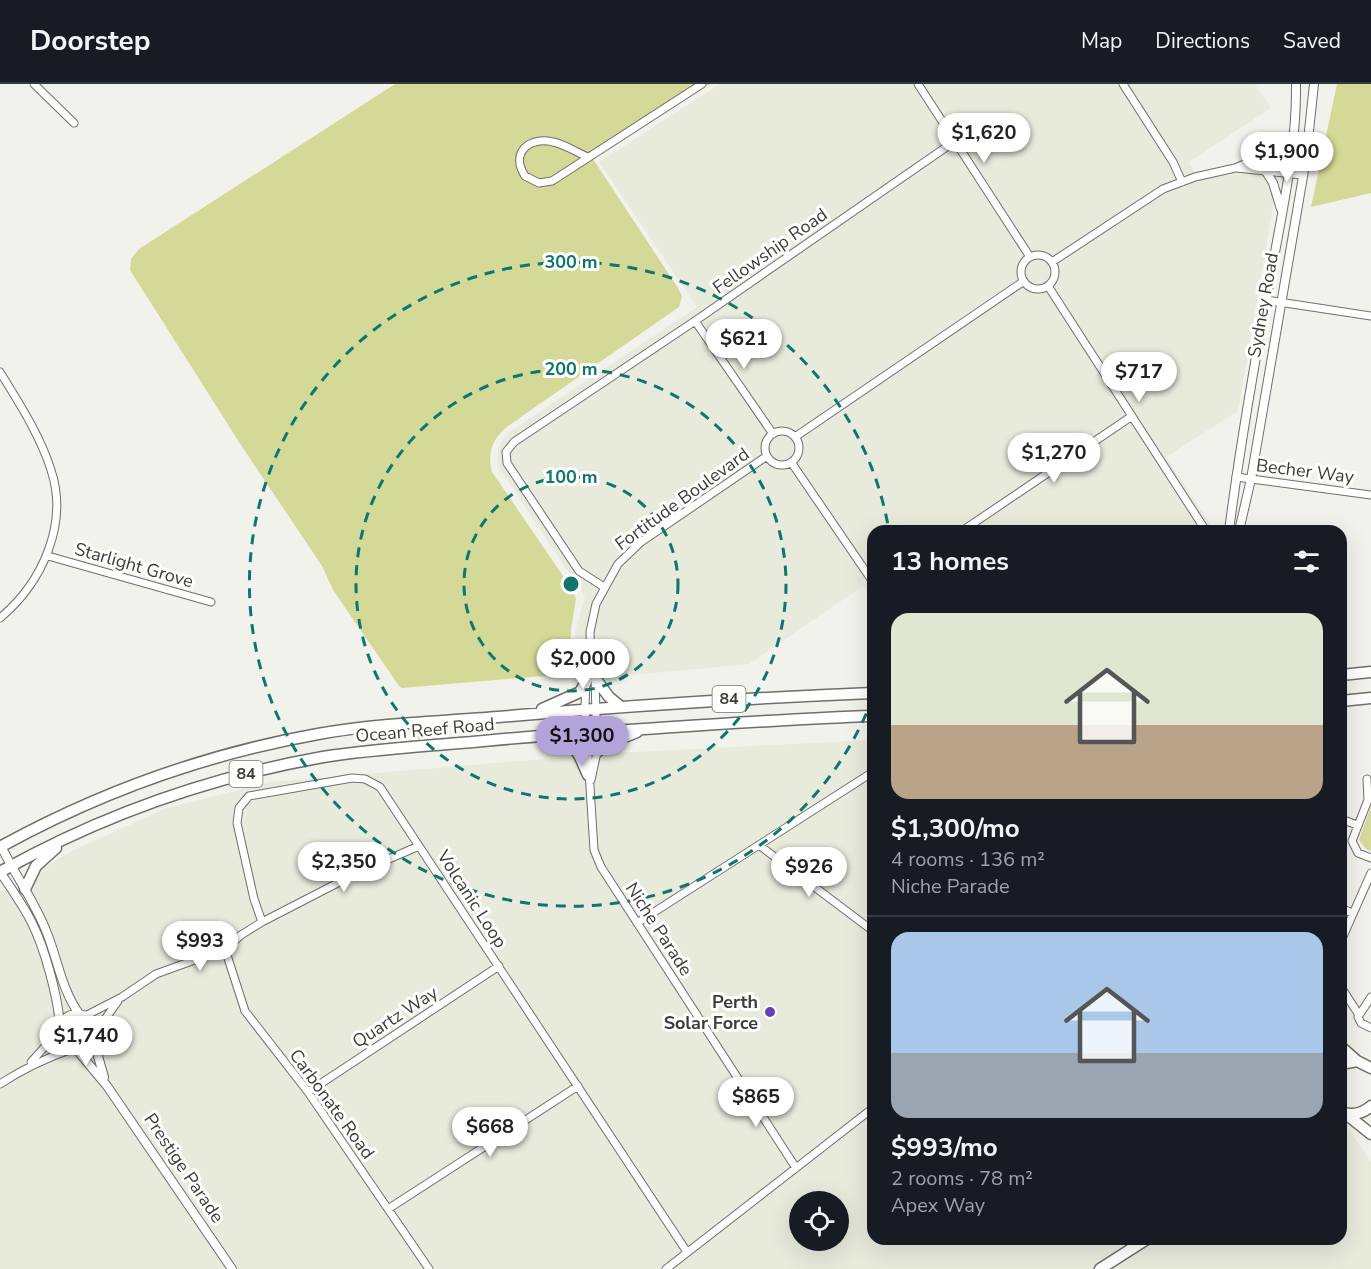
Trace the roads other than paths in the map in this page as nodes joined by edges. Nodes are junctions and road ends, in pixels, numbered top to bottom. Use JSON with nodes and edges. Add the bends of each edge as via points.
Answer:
{"nodes":[{"id":1,"x":34,"y":84,"type":"edge"},
{"id":2,"x":702,"y":84,"type":"edge"},
{"id":3,"x":918,"y":84,"type":"edge"},
{"id":4,"x":1123,"y":84,"type":"edge"},
{"id":5,"x":1296,"y":84,"type":"edge"},
{"id":6,"x":1314,"y":84,"type":"edge"},
{"id":7,"x":74,"y":123,"type":"dead end"},
{"id":8,"x":955,"y":141,"type":"junction"},
{"id":9,"x":588,"y":157,"type":"junction"},
{"id":10,"x":1288,"y":167,"type":"junction"},
{"id":11,"x":1235,"y":168,"type":"junction"},
{"id":12,"x":1265,"y":170,"type":"junction"},
{"id":13,"x":1304,"y":171,"type":"junction"},
{"id":14,"x":1182,"y":182,"type":"junction"},
{"id":15,"x":1282,"y":212,"type":"junction"},
{"id":16,"x":1030,"y":257,"type":"junction"},
{"id":17,"x":1052,"y":262,"type":"junction"},
{"id":18,"x":1024,"y":281,"type":"junction"},
{"id":19,"x":1048,"y":286,"type":"junction"},
{"id":20,"x":1266,"y":300,"type":"junction"},
{"id":21,"x":1280,"y":302,"type":"junction"},
{"id":22,"x":1371,"y":316,"type":"edge"},
{"id":23,"x":695,"y":321,"type":"junction"},
{"id":24,"x":0,"y":372,"type":"edge"},
{"id":25,"x":1132,"y":416,"type":"junction"},
{"id":26,"x":772,"y":434,"type":"junction"},
{"id":27,"x":795,"y":437,"type":"junction"},
{"id":28,"x":767,"y":456,"type":"junction"},
{"id":29,"x":791,"y":462,"type":"junction"},
{"id":30,"x":1236,"y":477,"type":"junction"},
{"id":31,"x":1251,"y":479,"type":"junction"},
{"id":32,"x":1371,"y":495,"type":"edge"},
{"id":33,"x":971,"y":525,"type":"edge"},
{"id":34,"x":1202,"y":525,"type":"edge"},
{"id":35,"x":1230,"y":525,"type":"edge"},
{"id":36,"x":1240,"y":525,"type":"edge"},
{"id":37,"x":48,"y":555,"type":"junction"},
{"id":38,"x":867,"y":573,"type":"edge"},
{"id":39,"x":604,"y":587,"type":"junction"},
{"id":40,"x":211,"y":602,"type":"dead end"},
{"id":41,"x":0,"y":618,"type":"edge"},
{"id":42,"x":1371,"y":672,"type":"edge"},
{"id":43,"x":1347,"y":674,"type":"edge"},
{"id":44,"x":591,"y":676,"type":"junction"},
{"id":45,"x":867,"y":693,"type":"edge"},
{"id":46,"x":1371,"y":698,"type":"edge"},
{"id":47,"x":1347,"y":700,"type":"edge"},
{"id":48,"x":620,"y":706,"type":"junction"},
{"id":49,"x":590,"y":708,"type":"junction"},
{"id":50,"x":534,"y":713,"type":"junction"},
{"id":51,"x":867,"y":716,"type":"edge"},
{"id":52,"x":645,"y":729,"type":"junction"},
{"id":53,"x":591,"y":733,"type":"junction"},
{"id":54,"x":565,"y":734,"type":"junction"},
{"id":55,"x":597,"y":752,"type":"junction"},
{"id":56,"x":867,"y":776,"type":"edge"},
{"id":57,"x":1367,"y":779,"type":"dead end"},
{"id":58,"x":589,"y":781,"type":"junction"},
{"id":59,"x":1347,"y":821,"type":"edge"},
{"id":60,"x":1358,"y":825,"type":"junction"},
{"id":61,"x":76,"y":834,"type":"junction"},
{"id":62,"x":759,"y":845,"type":"junction"},
{"id":63,"x":1,"y":846,"type":"edge"},
{"id":64,"x":419,"y":846,"type":"junction"},
{"id":65,"x":1371,"y":858,"type":"edge"},
{"id":66,"x":12,"y":865,"type":"junction"},
{"id":67,"x":0,"y":872,"type":"edge"},
{"id":68,"x":1371,"y":873,"type":"edge"},
{"id":69,"x":25,"y":889,"type":"junction"},
{"id":70,"x":1363,"y":890,"type":"junction"},
{"id":71,"x":1371,"y":894,"type":"edge"},
{"id":72,"x":1347,"y":911,"type":"edge"},
{"id":73,"x":1352,"y":913,"type":"junction"},
{"id":74,"x":262,"y":922,"type":"junction"},
{"id":75,"x":637,"y":923,"type":"junction"},
{"id":76,"x":867,"y":926,"type":"edge"},
{"id":77,"x":1347,"y":926,"type":"edge"},
{"id":78,"x":225,"y":950,"type":"junction"},
{"id":79,"x":499,"y":966,"type":"junction"},
{"id":80,"x":1347,"y":996,"type":"edge"},
{"id":81,"x":1371,"y":996,"type":"edge"},
{"id":82,"x":122,"y":997,"type":"junction"},
{"id":83,"x":1359,"y":1015,"type":"junction"},
{"id":84,"x":83,"y":1016,"type":"junction"},
{"id":85,"x":60,"y":1028,"type":"junction"},
{"id":86,"x":1371,"y":1028,"type":"edge"},
{"id":87,"x":94,"y":1036,"type":"junction"},
{"id":88,"x":74,"y":1049,"type":"junction"},
{"id":89,"x":1347,"y":1052,"type":"edge"},
{"id":90,"x":1357,"y":1061,"type":"junction"},
{"id":91,"x":1347,"y":1063,"type":"edge"},
{"id":92,"x":25,"y":1068,"type":"junction"},
{"id":93,"x":1371,"y":1068,"type":"edge"},
{"id":94,"x":0,"y":1084,"type":"edge"},
{"id":95,"x":107,"y":1086,"type":"junction"},
{"id":96,"x":578,"y":1086,"type":"junction"},
{"id":97,"x":308,"y":1092,"type":"junction"},
{"id":98,"x":1371,"y":1106,"type":"edge"},
{"id":99,"x":867,"y":1113,"type":"edge"},
{"id":100,"x":1347,"y":1113,"type":"edge"},
{"id":101,"x":1347,"y":1116,"type":"edge"},
{"id":102,"x":1371,"y":1134,"type":"edge"},
{"id":103,"x":796,"y":1168,"type":"junction"},
{"id":104,"x":388,"y":1209,"type":"junction"},
{"id":105,"x":1134,"y":1245,"type":"edge"},
{"id":106,"x":687,"y":1252,"type":"junction"},
{"id":107,"x":228,"y":1268,"type":"edge"},
{"id":108,"x":429,"y":1269,"type":"edge"},
{"id":109,"x":666,"y":1269,"type":"edge"},
{"id":110,"x":1100,"y":1269,"type":"edge"}],
"edges":[{"from":1,"to":7,"type":"street"},
{"from":2,"to":9,"type":"street"},
{"from":3,"to":8,"type":"street"},
{"from":4,"to":14,"type":"street"},
{"from":5,"to":10,"type":"street","name":"Sydney Road"},
{"from":6,"to":13,"type":"street","name":"Sydney Road"},
{"from":8,"to":16,"type":"street"},
{"from":8,"to":23,"type":"street","name":"Fellowship Road"},
{"from":9,"to":9,"type":"street","via":[[552,181],[539,183],[525,176],[519,165],[521,151],[533,142],[553,142]]},
{"from":10,"to":11,"type":"street","via":[[1256,162]]},
{"from":10,"to":12,"type":"street"},
{"from":10,"to":13,"type":"street"},
{"from":10,"to":15,"type":"street","name":"Sydney Road"},
{"from":11,"to":12,"type":"street"},
{"from":11,"to":14,"type":"street"},
{"from":12,"to":15,"type":"street","via":[[1274,183]]},
{"from":13,"to":21,"type":"street","name":"Sydney Road"},
{"from":14,"to":17,"type":"street","via":[[1127,211]]},
{"from":15,"to":20,"type":"street","name":"Sydney Road"},
{"from":16,"to":17,"type":"street","via":[[1043,255]]},
{"from":16,"to":18,"type":"street","via":[[1021,270]]},
{"from":17,"to":19,"type":"street","via":[[1055,272]]},
{"from":18,"to":19,"type":"street","via":[[1032,288]]},
{"from":18,"to":27,"type":"street"},
{"from":19,"to":25,"type":"street"},
{"from":20,"to":21,"type":"street"},
{"from":20,"to":30,"type":"street","name":"Sydney Road"},
{"from":21,"to":22,"type":"street"},
{"from":21,"to":31,"type":"street","name":"Sydney Road"},
{"from":23,"to":26,"type":"street"},
{"from":23,"to":39,"type":"street","name":"Fellowship Road","via":[[514,442],[506,452],[507,464],[579,571]]},
{"from":24,"to":37,"type":"street","via":[[42,445],[52,472],[55,525]]},
{"from":25,"to":33,"type":"street"},
{"from":25,"to":34,"type":"street"},
{"from":26,"to":27,"type":"street","via":[[786,431]]},
{"from":26,"to":28,"type":"street","via":[[765,445]]},
{"from":27,"to":29,"type":"street","via":[[799,447]]},
{"from":28,"to":29,"type":"street","via":[[775,464]]},
{"from":28,"to":39,"type":"street","name":"Fortitude Boulevard","via":[[642,542],[618,564]]},
{"from":29,"to":38,"type":"street"},
{"from":30,"to":31,"type":"street","name":"Becher Way"},
{"from":30,"to":35,"type":"street","name":"Sydney Road"},
{"from":31,"to":32,"type":"street","name":"Becher Way"},
{"from":31,"to":36,"type":"street","name":"Sydney Road"},
{"from":37,"to":40,"type":"street","name":"Starlight Grove"},
{"from":37,"to":41,"type":"street","via":[[33,583]]},
{"from":39,"to":44,"type":"street","name":"Fortitude Boulevard","via":[[590,632]]},
{"from":42,"to":43,"type":"main road"},
{"from":44,"to":48,"type":"main road"},
{"from":44,"to":49,"type":"street","name":"Fortitude Boulevard"},
{"from":44,"to":50,"type":"main road","via":[[575,694]]},
{"from":45,"to":48,"type":"main road","name":"Ocean Reef Road","number":"84"},
{"from":46,"to":47,"type":"main road"},
{"from":48,"to":49,"type":"main road","name":"Ocean Reef Road","number":"84"},
{"from":49,"to":50,"type":"main road","name":"Ocean Reef Road","number":"84"},
{"from":49,"to":53,"type":"street","name":"Niche Parade"},
{"from":50,"to":63,"type":"main road","name":"Ocean Reef Road","number":"84","via":[[320,733],[233,752],[134,783]]},
{"from":51,"to":52,"type":"main road","name":"Ocean Reef Road","number":"84"},
{"from":52,"to":53,"type":"main road","name":"Ocean Reef Road","number":"84"},
{"from":52,"to":55,"type":"main road"},
{"from":53,"to":54,"type":"main road","name":"Ocean Reef Road","number":"84"},
{"from":53,"to":55,"type":"street","name":"Niche Parade"},
{"from":53,"to":58,"type":"street","name":"Niche Parade"},
{"from":54,"to":58,"type":"main road"},
{"from":54,"to":61,"type":"main road","name":"Ocean Reef Road","number":"84","via":[[306,760],[179,793]]},
{"from":55,"to":58,"type":"street","name":"Niche Parade"},
{"from":56,"to":62,"type":"street"},
{"from":57,"to":60,"type":"street","via":[[1368,800]]},
{"from":58,"to":75,"type":"street","name":"Niche Parade","via":[[594,850]]},
{"from":59,"to":60,"type":"street"},
{"from":60,"to":65,"type":"street","via":[[1352,842],[1358,853]]},
{"from":61,"to":66,"type":"main road","name":"Ocean Reef Road","number":"84"},
{"from":61,"to":69,"type":"main road","via":[[36,866]]},
{"from":62,"to":75,"type":"street"},
{"from":62,"to":76,"type":"street"},
{"from":63,"to":66,"type":"street"},
{"from":64,"to":74,"type":"street"},
{"from":64,"to":74,"type":"street","name":"Volcanic Loop","via":[[380,787],[365,779],[249,796],[239,808],[237,823]]},
{"from":64,"to":79,"type":"street","name":"Volcanic Loop"},
{"from":66,"to":67,"type":"main road","name":"Ocean Reef Road","number":"84"},
{"from":66,"to":69,"type":"street"},
{"from":67,"to":85,"type":"street","via":[[37,935],[57,996]]},
{"from":68,"to":70,"type":"street"},
{"from":69,"to":84,"type":"street","via":[[46,931],[66,992]]},
{"from":70,"to":71,"type":"street"},
{"from":70,"to":73,"type":"street"},
{"from":72,"to":73,"type":"street"},
{"from":73,"to":77,"type":"street"},
{"from":74,"to":78,"type":"street"},
{"from":75,"to":103,"type":"street","name":"Niche Parade"},
{"from":78,"to":82,"type":"street","via":[[156,974]]},
{"from":78,"to":97,"type":"street","name":"Carbonate Road","via":[[244,1011]]},
{"from":79,"to":96,"type":"street","name":"Volcanic Loop"},
{"from":79,"to":97,"type":"street","name":"Quartz Way"},
{"from":80,"to":83,"type":"street"},
{"from":81,"to":83,"type":"street"},
{"from":82,"to":84,"type":"street"},
{"from":82,"to":87,"type":"street"},
{"from":83,"to":86,"type":"street","via":[[1359,1022]]},
{"from":84,"to":85,"type":"street","via":[[71,1016]]},
{"from":84,"to":87,"type":"street","via":[[92,1023]]},
{"from":85,"to":88,"type":"street","via":[[64,1044]]},
{"from":85,"to":92,"type":"street","via":[[43,1052]]},
{"from":87,"to":88,"type":"street","via":[[88,1046]]},
{"from":87,"to":95,"type":"street","name":"Prestige Parade"},
{"from":88,"to":92,"type":"street"},
{"from":88,"to":95,"type":"street","name":"Prestige Parade"},
{"from":89,"to":90,"type":"main road"},
{"from":90,"to":91,"type":"main road"},
{"from":90,"to":93,"type":"main road"},
{"from":92,"to":94,"type":"street"},
{"from":95,"to":107,"type":"street","name":"Prestige Parade"},
{"from":96,"to":104,"type":"street"},
{"from":96,"to":106,"type":"street","name":"Volcanic Loop"},
{"from":97,"to":104,"type":"street","name":"Carbonate Road"},
{"from":98,"to":100,"type":"main road","via":[[1363,1112]]},
{"from":99,"to":103,"type":"street"},
{"from":101,"to":102,"type":"main road"},
{"from":103,"to":106,"type":"street"},
{"from":104,"to":108,"type":"street","name":"Carbonate Road"},
{"from":105,"to":110,"type":"main road"},
{"from":106,"to":109,"type":"street"}]}
